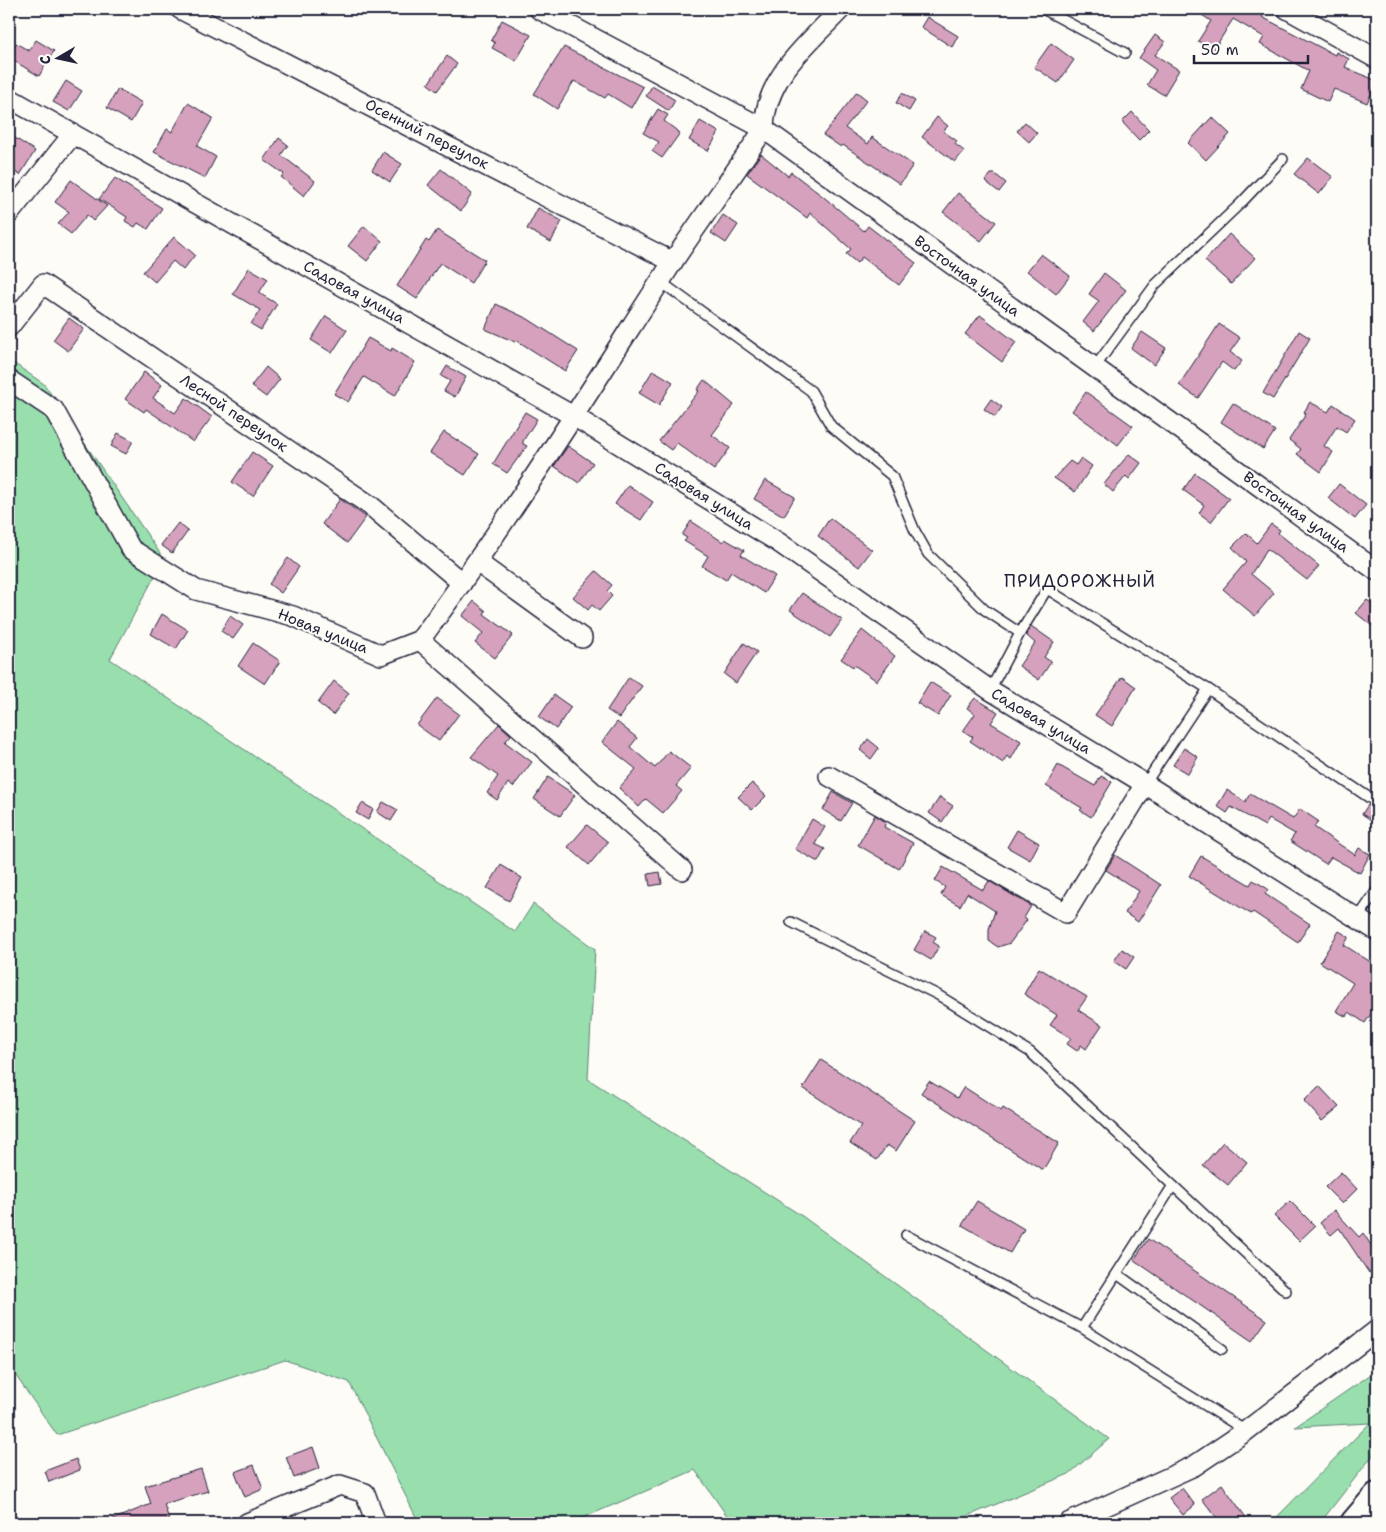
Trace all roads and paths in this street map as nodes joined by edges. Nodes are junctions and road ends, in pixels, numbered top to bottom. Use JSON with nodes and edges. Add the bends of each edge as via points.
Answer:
{"nodes":[{"id":1,"x":180,"y":9,"type":"edge"},
{"id":2,"x":539,"y":9,"type":"edge"},
{"id":3,"x":840,"y":9,"type":"edge"},
{"id":4,"x":1043,"y":9,"type":"edge"},
{"id":5,"x":1287,"y":9,"type":"edge"},
{"id":6,"x":1125,"y":53,"type":"dead end"},
{"id":7,"x":1377,"y":59,"type":"edge"},
{"id":8,"x":9,"y":98,"type":"edge"},
{"id":9,"x":764,"y":129,"type":"junction"},
{"id":10,"x":73,"y":134,"type":"junction"},
{"id":11,"x":1283,"y":159,"type":"dead end"},
{"id":12,"x":9,"y":214,"type":"edge"},
{"id":13,"x":673,"y":262,"type":"junction"},
{"id":14,"x":661,"y":282,"type":"junction"},
{"id":15,"x":9,"y":327,"type":"edge"},
{"id":16,"x":1095,"y":367,"type":"junction"},
{"id":17,"x":9,"y":380,"type":"edge"},
{"id":18,"x":575,"y":417,"type":"junction"},
{"id":19,"x":477,"y":562,"type":"junction"},
{"id":20,"x":1377,"y":571,"type":"edge"},
{"id":21,"x":462,"y":584,"type":"junction"},
{"id":22,"x":1020,"y":633,"type":"junction"},
{"id":23,"x":582,"y":638,"type":"dead end"},
{"id":24,"x":420,"y":640,"type":"junction"},
{"id":25,"x":1208,"y":689,"type":"junction"},
{"id":26,"x":990,"y":690,"type":"junction"},
{"id":27,"x":829,"y":776,"type":"dead end"},
{"id":28,"x":1145,"y":784,"type":"junction"},
{"id":29,"x":1377,"y":803,"type":"edge"},
{"id":30,"x":682,"y":870,"type":"dead end"},
{"id":31,"x":1377,"y":890,"type":"edge"},
{"id":32,"x":1358,"y":918,"type":"junction"},
{"id":33,"x":791,"y":922,"type":"dead end"},
{"id":34,"x":1377,"y":931,"type":"edge"},
{"id":35,"x":1172,"y":1186,"type":"junction"},
{"id":36,"x":906,"y":1236,"type":"dead end"},
{"id":37,"x":1117,"y":1274,"type":"junction"},
{"id":38,"x":1286,"y":1292,"type":"dead end"},
{"id":39,"x":1082,"y":1328,"type":"junction"},
{"id":40,"x":1377,"y":1330,"type":"edge"},
{"id":41,"x":1222,"y":1349,"type":"dead end"},
{"id":42,"x":1246,"y":1431,"type":"junction"},
{"id":43,"x":1377,"y":1496,"type":"edge"},
{"id":44,"x":247,"y":1523,"type":"edge"},
{"id":45,"x":376,"y":1523,"type":"edge"},
{"id":46,"x":1068,"y":1523,"type":"edge"},
{"id":47,"x":1354,"y":1523,"type":"edge"}],
"edges":[{"from":1,"to":13,"type":"street","name":"Осенний переулок"},
{"from":2,"to":9,"type":"street","name":"Восточная улица"},
{"from":3,"to":9,"type":"street","via":[[772,87],[764,113]]},
{"from":4,"to":6,"type":"lane"},
{"from":5,"to":7,"type":"street"},
{"from":8,"to":10,"type":"street","name":"Садовая улица"},
{"from":9,"to":13,"type":"street"},
{"from":9,"to":16,"type":"street","name":"Восточная улица"},
{"from":10,"to":12,"type":"street"},
{"from":10,"to":18,"type":"street","name":"Садовая улица"},
{"from":11,"to":16,"type":"lane","via":[[1155,285]]},
{"from":13,"to":14,"type":"street"},
{"from":14,"to":18,"type":"street"},
{"from":14,"to":22,"type":"lane","via":[[811,391],[831,426],[892,476],[928,554],[985,610]]},
{"from":15,"to":21,"type":"street","name":"Лесной переулок","via":[[43,284],[371,506]]},
{"from":16,"to":20,"type":"street","name":"Восточная улица"},
{"from":17,"to":24,"type":"street","name":"Новая улица","via":[[54,410],[130,549],[196,590],[293,616],[381,655]]},
{"from":18,"to":19,"type":"street"},
{"from":18,"to":26,"type":"street","name":"Садовая улица","via":[[778,542]]},
{"from":19,"to":21,"type":"street"},
{"from":19,"to":23,"type":"street"},
{"from":21,"to":24,"type":"street"},
{"from":22,"to":25,"type":"lane","via":[[1047,589]]},
{"from":22,"to":26,"type":"lane"},
{"from":24,"to":30,"type":"street"},
{"from":25,"to":28,"type":"lane"},
{"from":25,"to":29,"type":"lane"},
{"from":26,"to":28,"type":"street","name":"Садовая улица"},
{"from":27,"to":28,"type":"street","via":[[1066,913]]},
{"from":28,"to":32,"type":"street","name":"Садовая улица"},
{"from":31,"to":32,"type":"lane"},
{"from":32,"to":34,"type":"street","name":"Садовая улица"},
{"from":33,"to":35,"type":"lane","via":[[938,995],[1030,1052]]},
{"from":35,"to":37,"type":"lane"},
{"from":35,"to":38,"type":"lane"},
{"from":36,"to":39,"type":"lane"},
{"from":37,"to":39,"type":"lane"},
{"from":37,"to":41,"type":"lane"},
{"from":39,"to":42,"type":"lane"},
{"from":40,"to":42,"type":"street"},
{"from":42,"to":46,"type":"street","via":[[1194,1466]]},
{"from":43,"to":47,"type":"main road"},
{"from":44,"to":45,"type":"street","via":[[340,1485],[365,1493]]}]}
